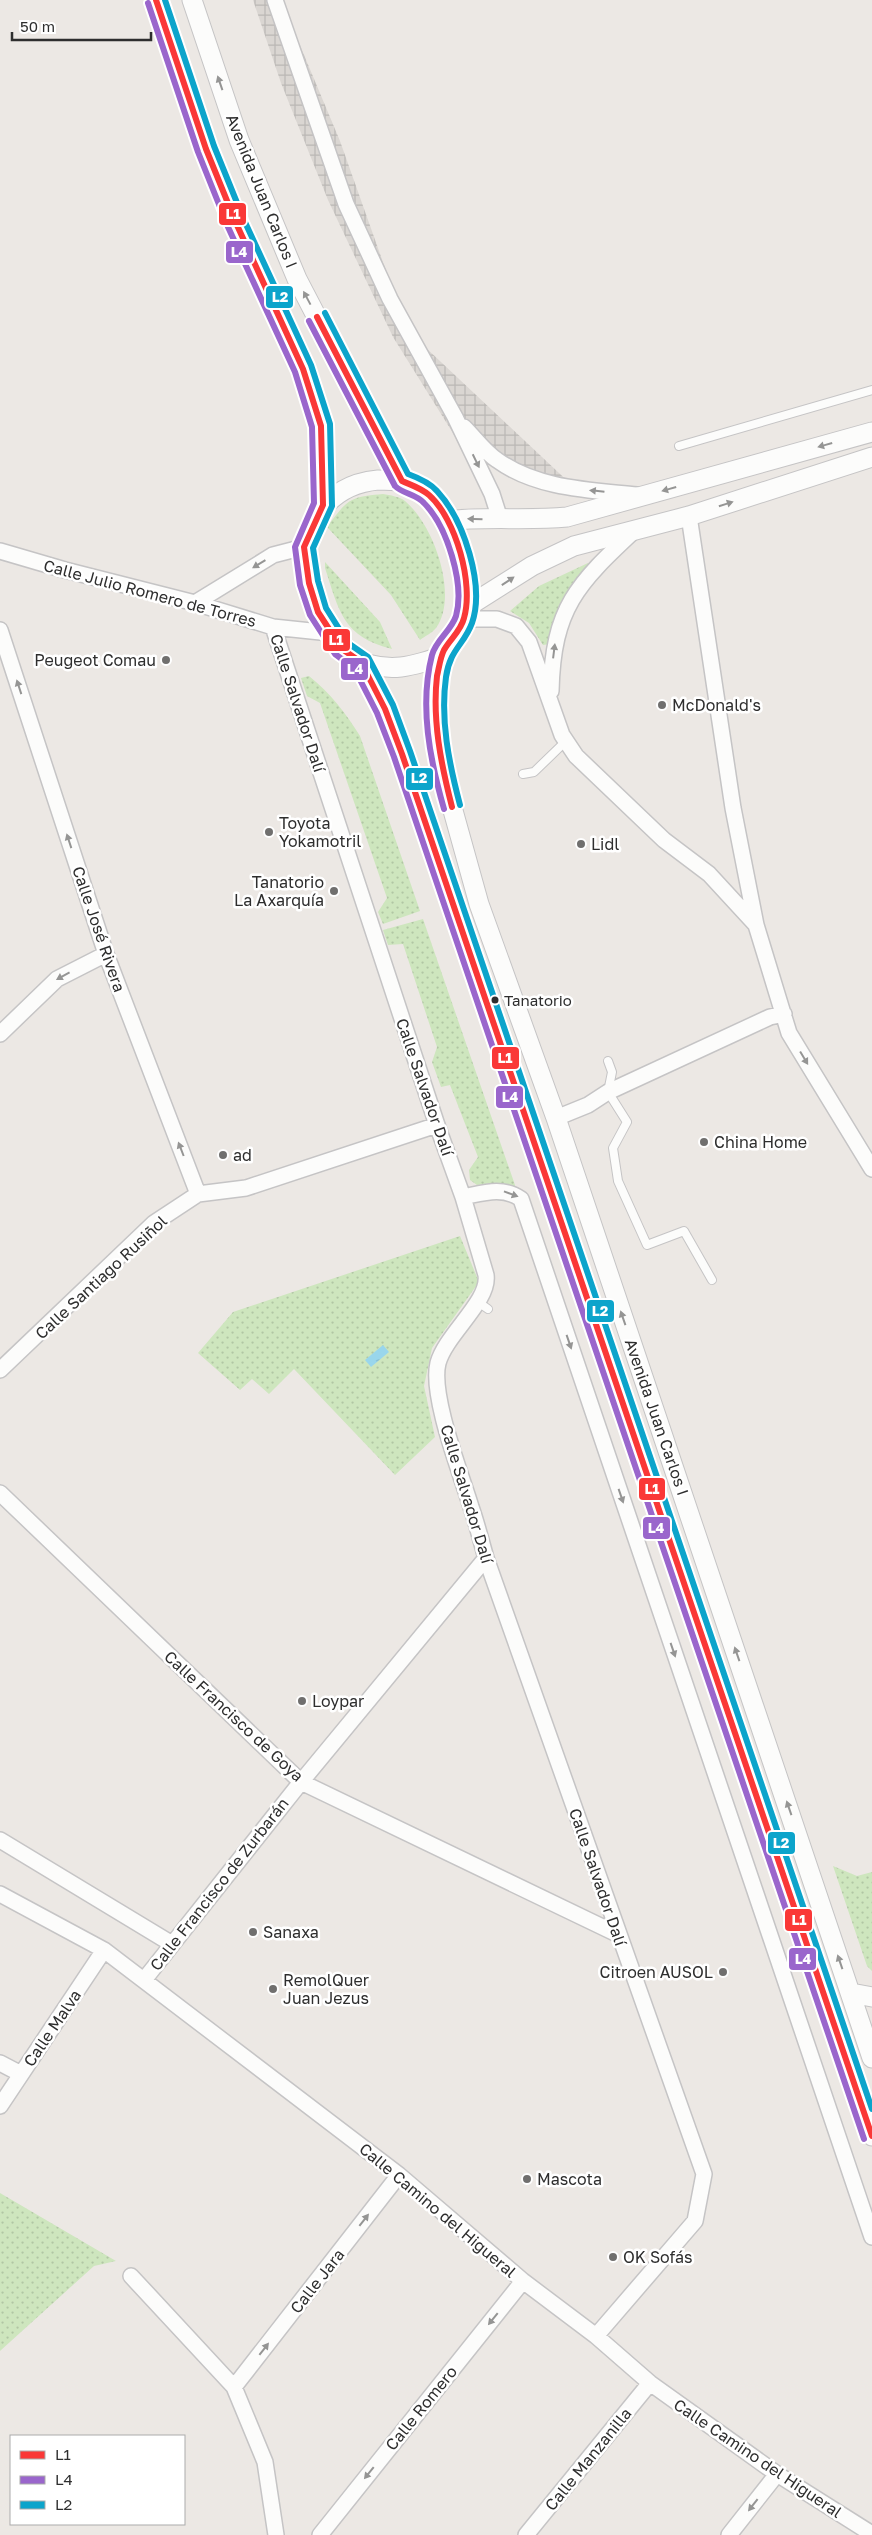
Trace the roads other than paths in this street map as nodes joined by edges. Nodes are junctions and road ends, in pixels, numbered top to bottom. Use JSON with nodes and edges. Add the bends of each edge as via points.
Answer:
{"nodes":[{"id":1,"x":156,"y":0,"type":"edge"},
{"id":2,"x":192,"y":0,"type":"edge"},
{"id":3,"x":275,"y":0,"type":"edge"},
{"id":4,"x":872,"y":390,"type":"edge"},
{"id":5,"x":455,"y":417,"type":"junction"},
{"id":6,"x":872,"y":432,"type":"edge"},
{"id":7,"x":679,"y":446,"type":"dead end"},
{"id":8,"x":872,"y":457,"type":"edge"},
{"id":9,"x":402,"y":481,"type":"junction"},
{"id":10,"x":646,"y":496,"type":"junction"},
{"id":11,"x":323,"y":505,"type":"junction"},
{"id":12,"x":689,"y":516,"type":"junction"},
{"id":13,"x":500,"y":520,"type":"junction"},
{"id":14,"x":446,"y":521,"type":"junction"},
{"id":15,"x":636,"y":530,"type":"junction"},
{"id":16,"x":304,"y":547,"type":"junction"},
{"id":17,"x":0,"y":550,"type":"edge"},
{"id":18,"x":195,"y":603,"type":"junction"},
{"id":19,"x":466,"y":613,"type":"junction"},
{"id":20,"x":273,"y":627,"type":"junction"},
{"id":21,"x":0,"y":630,"type":"edge"},
{"id":22,"x":330,"y":633,"type":"junction"},
{"id":23,"x":441,"y":656,"type":"junction"},
{"id":24,"x":361,"y":662,"type":"junction"},
{"id":25,"x":5,"y":665,"type":"edge"},
{"id":26,"x":551,"y":700,"type":"junction"},
{"id":27,"x":566,"y":741,"type":"junction"},
{"id":28,"x":523,"y":774,"type":"dead end"},
{"id":29,"x":756,"y":925,"type":"junction"},
{"id":30,"x":106,"y":954,"type":"junction"},
{"id":31,"x":784,"y":1014,"type":"junction"},
{"id":32,"x":0,"y":1034,"type":"edge"},
{"id":33,"x":608,"y":1061,"type":"dead end"},
{"id":34,"x":608,"y":1092,"type":"junction"},
{"id":35,"x":556,"y":1118,"type":"junction"},
{"id":36,"x":437,"y":1125,"type":"junction"},
{"id":37,"x":872,"y":1169,"type":"edge"},
{"id":38,"x":198,"y":1194,"type":"junction"},
{"id":39,"x":463,"y":1197,"type":"junction"},
{"id":40,"x":712,"y":1280,"type":"dead end"},
{"id":41,"x":0,"y":1370,"type":"edge"},
{"id":42,"x":0,"y":1493,"type":"edge"},
{"id":43,"x":486,"y":1558,"type":"junction"},
{"id":44,"x":301,"y":1782,"type":"junction"},
{"id":45,"x":0,"y":1840,"type":"edge"},
{"id":46,"x":0,"y":1894,"type":"edge"},
{"id":47,"x":618,"y":1934,"type":"junction"},
{"id":48,"x":172,"y":1944,"type":"junction"},
{"id":49,"x":104,"y":1950,"type":"junction"},
{"id":50,"x":144,"y":1980,"type":"junction"},
{"id":51,"x":851,"y":1993,"type":"junction"},
{"id":52,"x":872,"y":1997,"type":"edge"},
{"id":53,"x":868,"y":2036,"type":"edge"},
{"id":54,"x":872,"y":2058,"type":"edge"},
{"id":55,"x":0,"y":2063,"type":"edge"},
{"id":56,"x":21,"y":2074,"type":"junction"},
{"id":57,"x":0,"y":2106,"type":"edge"},
{"id":58,"x":872,"y":2136,"type":"edge"},
{"id":59,"x":399,"y":2175,"type":"junction"},
{"id":60,"x":872,"y":2237,"type":"edge"},
{"id":61,"x":131,"y":2276,"type":"dead end"},
{"id":62,"x":523,"y":2281,"type":"junction"},
{"id":63,"x":596,"y":2336,"type":"junction"},
{"id":64,"x":650,"y":2383,"type":"junction"},
{"id":65,"x":234,"y":2387,"type":"junction"},
{"id":66,"x":778,"y":2474,"type":"junction"},
{"id":67,"x":872,"y":2534,"type":"edge"},
{"id":68,"x":276,"y":2535,"type":"edge"},
{"id":69,"x":320,"y":2535,"type":"edge"},
{"id":70,"x":526,"y":2535,"type":"edge"},
{"id":71,"x":729,"y":2535,"type":"edge"}],
"edges":[{"from":1,"to":11,"type":"street","name":"Avenida Juan Carlos I","via":[[206,149],[303,369],[321,426]]},
{"from":9,"to":2,"type":"street","name":"Avenida Juan Carlos I","one_way":true,"via":[[297,278],[240,140]]},
{"from":3,"to":5,"type":"street","via":[[346,204],[390,299]]},
{"from":4,"to":7,"type":"lane"},
{"from":10,"to":5,"type":"street","one_way":true,"via":[[543,482],[495,459]]},
{"from":5,"to":13,"type":"street","one_way":true,"via":[[492,494]]},
{"from":6,"to":10,"type":"street","one_way":true},
{"from":12,"to":8,"type":"street","one_way":true},
{"from":9,"to":11,"type":"street","via":[[362,482],[341,490]]},
{"from":9,"to":14,"type":"street","via":[[424,490],[435,501]]},
{"from":10,"to":13,"type":"street","via":[[567,517]]},
{"from":11,"to":16,"type":"street"},
{"from":12,"to":15,"type":"street"},
{"from":12,"to":29,"type":"street","via":[[733,808]]},
{"from":13,"to":14,"type":"street","one_way":true,"via":[[466,518]]},
{"from":14,"to":19,"type":"street","via":[[458,546],[465,576]]},
{"from":19,"to":15,"type":"street","one_way":true,"via":[[532,566],[574,546]]},
{"from":26,"to":15,"type":"street","one_way":true,"via":[[553,647],[562,618],[579,586]]},
{"from":16,"to":18,"type":"street","one_way":true,"via":[[273,555]]},
{"from":16,"to":22,"type":"street","via":[[312,593]]},
{"from":17,"to":18,"type":"street","name":"Calle Julio Romero de Torres"},
{"from":18,"to":20,"type":"street","name":"Calle Julio Romero de Torres"},
{"from":19,"to":23,"type":"street","via":[[457,635]]},
{"from":19,"to":26,"type":"street","via":[[516,626],[530,642]]},
{"from":20,"to":22,"type":"street","name":"Calle Julio Romero de Torres"},
{"from":20,"to":36,"type":"street","name":"Calle Salvador Dalí"},
{"from":21,"to":25,"type":"street","name":"Calle José Rivera"},
{"from":22,"to":24,"type":"street","via":[[342,649]]},
{"from":23,"to":24,"type":"street","via":[[402,667]]},
{"from":23,"to":35,"type":"street","name":"Avenida Juan Carlos I","via":[[437,699],[442,771],[479,904]]},
{"from":24,"to":58,"type":"street","name":"Avenida Juan Carlos I","via":[[385,709],[402,754]]},
{"from":30,"to":25,"type":"street","name":"Calle José Rivera","one_way":true},
{"from":26,"to":27,"type":"street"},
{"from":27,"to":28,"type":"lane","via":[[534,772]]},
{"from":27,"to":29,"type":"street","via":[[605,786],[664,840],[709,874]]},
{"from":29,"to":31,"type":"street"},
{"from":30,"to":32,"type":"street","one_way":true,"via":[[57,979]]},
{"from":38,"to":30,"type":"street","name":"Calle José Rivera","one_way":true},
{"from":31,"to":34,"type":"street"},
{"from":31,"to":37,"type":"street","one_way":true,"via":[[789,1033]]},
{"from":33,"to":34,"type":"lane","via":[[612,1072]]},
{"from":34,"to":35,"type":"street","via":[[588,1105]]},
{"from":34,"to":40,"type":"lane","via":[[627,1122],[613,1148],[618,1181],[647,1245],[684,1230]]},
{"from":51,"to":35,"type":"street","name":"Avenida Juan Carlos I","one_way":true},
{"from":36,"to":38,"type":"street","name":"Calle Santiago Rusiñol","via":[[246,1188]]},
{"from":36,"to":39,"type":"street","name":"Calle Salvador Dalí"},
{"from":38,"to":41,"type":"street","name":"Calle Santiago Rusiñol","via":[[154,1223]]},
{"from":39,"to":43,"type":"street","name":"Calle Salvador Dalí","via":[[488,1285],[483,1305],[452,1336],[438,1362],[437,1379],[454,1457]]},
{"from":39,"to":60,"type":"street","one_way":true,"via":[[494,1191],[508,1192],[521,1199]]},
{"from":42,"to":44,"type":"street","name":"Calle Francisco de Goya"},
{"from":43,"to":44,"type":"street","name":"Calle Francisco de Zurbarán"},
{"from":43,"to":47,"type":"street","name":"Calle Salvador Dalí"},
{"from":44,"to":47,"type":"street","name":"Calle Francisco de Goya"},
{"from":44,"to":48,"type":"street","name":"Calle Francisco de Zurbarán"},
{"from":45,"to":48,"type":"street"},
{"from":46,"to":49,"type":"street","name":"Calle Camino del Higueral"},
{"from":47,"to":63,"type":"street","name":"Calle Salvador Dalí","via":[[704,2174],[695,2221]]},
{"from":48,"to":50,"type":"street","name":"Calle Francisco de Zurbarán"},
{"from":49,"to":50,"type":"street","name":"Calle Camino del Higueral"},
{"from":49,"to":56,"type":"street","name":"Calle Malva"},
{"from":50,"to":59,"type":"street","name":"Calle Camino del Higueral"},
{"from":51,"to":52,"type":"street"},
{"from":51,"to":53,"type":"street","name":"Avenida Juan Carlos I"},
{"from":53,"to":54,"type":"street","name":"Avenida Juan Carlos I"},
{"from":55,"to":56,"type":"street"},
{"from":56,"to":57,"type":"street","name":"Calle Malva"},
{"from":59,"to":62,"type":"street","name":"Calle Camino del Higueral"},
{"from":65,"to":59,"type":"street","name":"Calle Jara","one_way":true},
{"from":61,"to":65,"type":"street"},
{"from":62,"to":63,"type":"street","name":"Calle Camino del Higueral"},
{"from":62,"to":69,"type":"street","name":"Calle Romero","one_way":true},
{"from":63,"to":64,"type":"street","name":"Calle Camino del Higueral"},
{"from":64,"to":66,"type":"street","name":"Calle Camino del Higueral"},
{"from":64,"to":70,"type":"street","name":"Calle Manzanilla"},
{"from":65,"to":68,"type":"street","via":[[265,2462]]},
{"from":66,"to":67,"type":"street","name":"Calle Camino del Higueral"},
{"from":66,"to":71,"type":"street","one_way":true}]}
